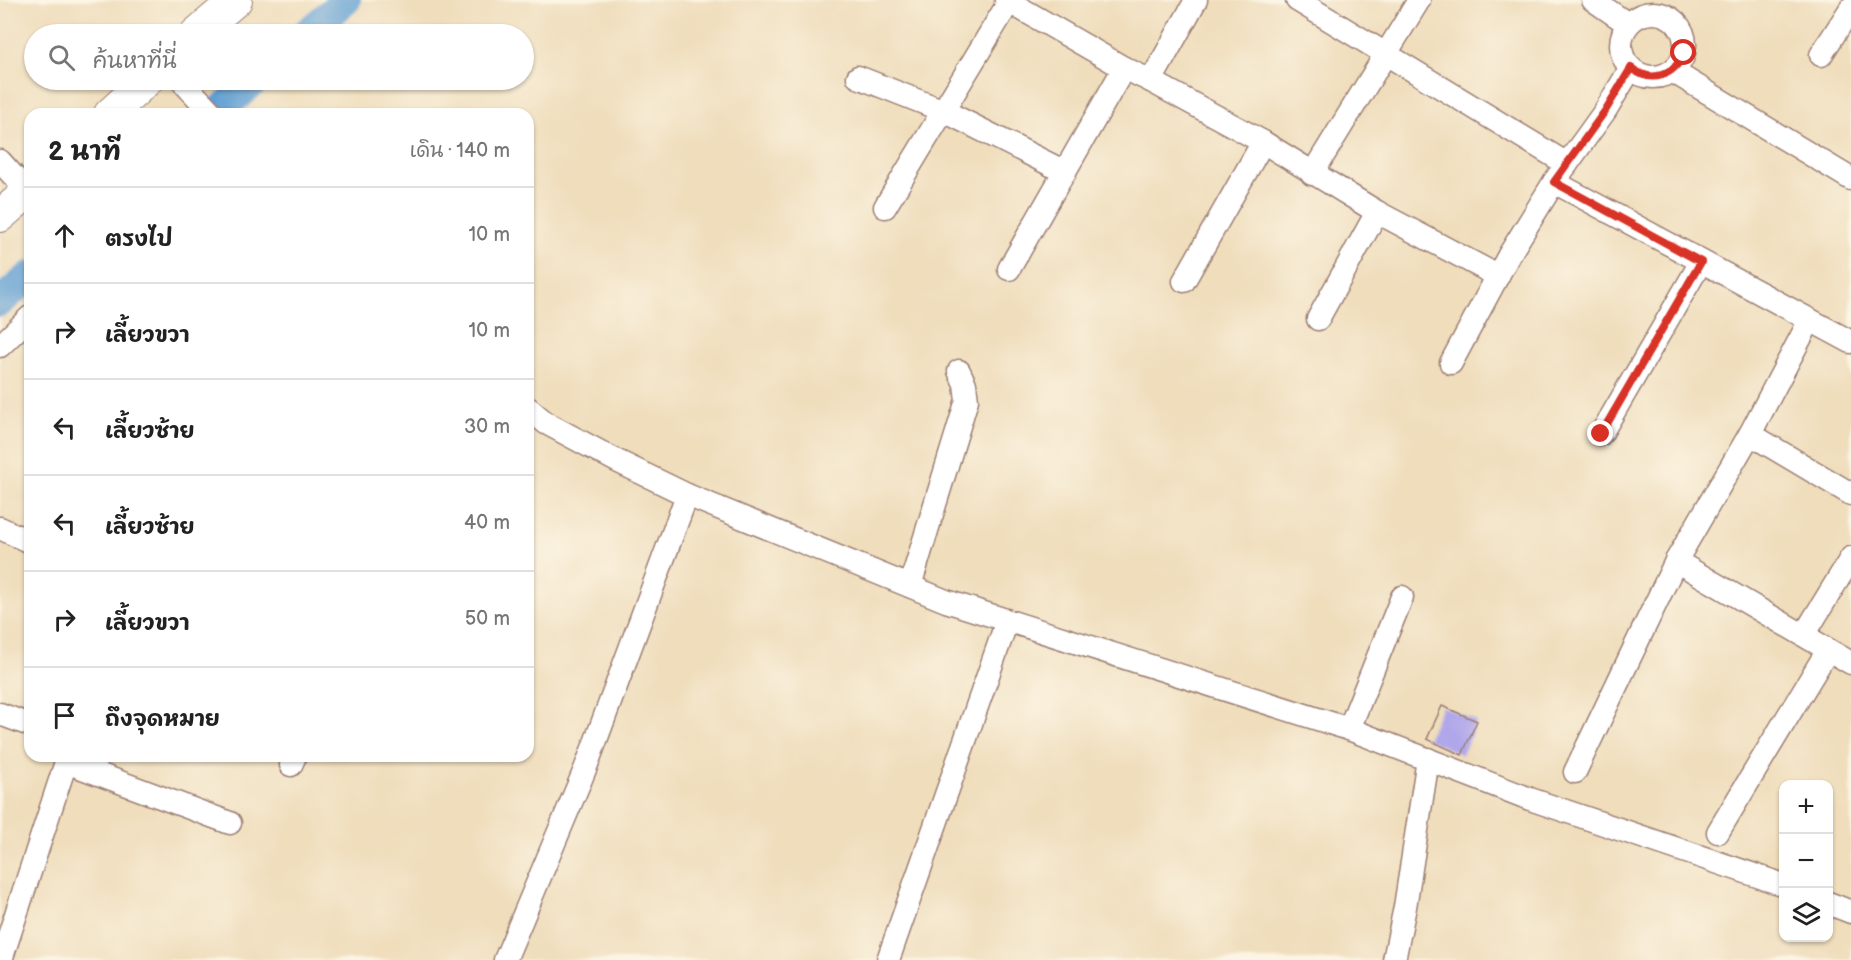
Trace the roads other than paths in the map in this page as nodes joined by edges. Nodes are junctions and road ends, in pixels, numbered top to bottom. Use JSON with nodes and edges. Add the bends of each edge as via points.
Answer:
{"nodes":[{"id":1,"x":236,"y":0,"type":"edge"},
{"id":2,"x":1196,"y":0,"type":"edge"},
{"id":3,"x":1297,"y":0,"type":"edge"},
{"id":4,"x":1419,"y":0,"type":"edge"},
{"id":5,"x":1593,"y":0,"type":"edge"},
{"id":6,"x":1007,"y":1,"type":"edge"},
{"id":7,"x":1660,"y":6,"type":"edge"},
{"id":8,"x":1851,"y":8,"type":"edge"},
{"id":9,"x":208,"y":24,"type":"edge"},
{"id":10,"x":1629,"y":24,"type":"junction"},
{"id":11,"x":1386,"y":53,"type":"junction"},
{"id":12,"x":1821,"y":55,"type":"dead end"},
{"id":13,"x":1124,"y":68,"type":"junction"},
{"id":14,"x":1631,"y":68,"type":"junction"},
{"id":15,"x":1672,"y":71,"type":"junction"},
{"id":16,"x":858,"y":77,"type":"dead end"},
{"id":17,"x":1152,"y":81,"type":"junction"},
{"id":18,"x":136,"y":90,"type":"edge"},
{"id":19,"x":190,"y":90,"type":"edge"},
{"id":20,"x":117,"y":108,"type":"edge"},
{"id":21,"x":207,"y":108,"type":"edge"},
{"id":22,"x":944,"y":111,"type":"junction"},
{"id":23,"x":1263,"y":142,"type":"junction"},
{"id":24,"x":0,"y":161,"type":"edge"},
{"id":25,"x":1065,"y":172,"type":"junction"},
{"id":26,"x":1561,"y":173,"type":"junction"},
{"id":27,"x":1312,"y":174,"type":"junction"},
{"id":28,"x":1851,"y":179,"type":"edge"},
{"id":29,"x":24,"y":186,"type":"edge"},
{"id":30,"x":24,"y":195,"type":"edge"},
{"id":31,"x":885,"y":207,"type":"dead end"},
{"id":32,"x":1377,"y":212,"type":"junction"},
{"id":33,"x":0,"y":216,"type":"edge"},
{"id":34,"x":1701,"y":262,"type":"junction"},
{"id":35,"x":1009,"y":269,"type":"dead end"},
{"id":36,"x":1498,"y":276,"type":"junction"},
{"id":37,"x":1184,"y":281,"type":"dead end"},
{"id":38,"x":1318,"y":319,"type":"dead end"},
{"id":39,"x":1810,"y":320,"type":"junction"},
{"id":40,"x":1851,"y":342,"type":"edge"},
{"id":41,"x":1451,"y":363,"type":"dead end"},
{"id":42,"x":959,"y":371,"type":"dead end"},
{"id":43,"x":534,"y":413,"type":"edge"},
{"id":44,"x":1601,"y":434,"type":"dead end"},
{"id":45,"x":1750,"y":434,"type":"junction"},
{"id":46,"x":1851,"y":494,"type":"edge"},
{"id":47,"x":687,"y":495,"type":"junction"},
{"id":48,"x":0,"y":528,"type":"edge"},
{"id":49,"x":24,"y":539,"type":"edge"},
{"id":50,"x":1851,"y":558,"type":"edge"},
{"id":51,"x":1677,"y":561,"type":"junction"},
{"id":52,"x":910,"y":586,"type":"junction"},
{"id":53,"x":1402,"y":597,"type":"dead end"},
{"id":54,"x":1007,"y":621,"type":"junction"},
{"id":55,"x":1804,"y":635,"type":"junction"},
{"id":56,"x":1828,"y":650,"type":"junction"},
{"id":57,"x":1851,"y":663,"type":"edge"},
{"id":58,"x":0,"y":714,"type":"edge"},
{"id":59,"x":24,"y":723,"type":"edge"},
{"id":60,"x":1349,"y":729,"type":"junction"},
{"id":61,"x":1428,"y":759,"type":"junction"},
{"id":62,"x":66,"y":762,"type":"edge"},
{"id":63,"x":75,"y":762,"type":"edge"},
{"id":64,"x":1575,"y":771,"type":"dead end"},
{"id":65,"x":230,"y":823,"type":"dead end"},
{"id":66,"x":1718,"y":832,"type":"dead end"},
{"id":67,"x":1779,"y":883,"type":"edge"},
{"id":68,"x":1833,"y":905,"type":"edge"},
{"id":69,"x":1851,"y":912,"type":"edge"},
{"id":70,"x":1,"y":960,"type":"edge"},
{"id":71,"x":505,"y":960,"type":"edge"},
{"id":72,"x":888,"y":960,"type":"edge"},
{"id":73,"x":1394,"y":960,"type":"edge"}],
"edges":[{"from":1,"to":9,"type":"street"},
{"from":2,"to":17,"type":"street"},
{"from":3,"to":11,"type":"street"},
{"from":4,"to":11,"type":"street"},
{"from":5,"to":10,"type":"street"},
{"from":6,"to":13,"type":"street"},
{"from":6,"to":22,"type":"street"},
{"from":7,"to":10,"type":"street"},
{"from":7,"to":15,"type":"street","via":[[1677,22],[1686,42],[1680,63]]},
{"from":8,"to":12,"type":"street"},
{"from":10,"to":14,"type":"street","via":[[1621,42],[1625,61]]},
{"from":11,"to":26,"type":"street"},
{"from":11,"to":27,"type":"street"},
{"from":13,"to":17,"type":"street"},
{"from":13,"to":25,"type":"street"},
{"from":14,"to":15,"type":"street","via":[[1647,77]]},
{"from":14,"to":26,"type":"street"},
{"from":15,"to":28,"type":"street"},
{"from":16,"to":22,"type":"street"},
{"from":17,"to":23,"type":"street"},
{"from":18,"to":20,"type":"street"},
{"from":19,"to":21,"type":"street"},
{"from":22,"to":25,"type":"street"},
{"from":22,"to":31,"type":"street"},
{"from":23,"to":27,"type":"street"},
{"from":23,"to":37,"type":"street"},
{"from":24,"to":29,"type":"street"},
{"from":25,"to":35,"type":"street"},
{"from":26,"to":34,"type":"street"},
{"from":26,"to":36,"type":"street"},
{"from":27,"to":32,"type":"street"},
{"from":30,"to":33,"type":"street"},
{"from":32,"to":36,"type":"street"},
{"from":32,"to":38,"type":"street"},
{"from":34,"to":39,"type":"street"},
{"from":34,"to":44,"type":"street"},
{"from":36,"to":41,"type":"street"},
{"from":39,"to":40,"type":"street"},
{"from":39,"to":45,"type":"street"},
{"from":42,"to":52,"type":"street","via":[[967,400]]},
{"from":43,"to":47,"type":"street","via":[[546,423]]},
{"from":45,"to":46,"type":"street"},
{"from":45,"to":51,"type":"street"},
{"from":47,"to":52,"type":"street"},
{"from":47,"to":71,"type":"street","via":[[586,768]]},
{"from":48,"to":49,"type":"street"},
{"from":50,"to":55,"type":"street"},
{"from":51,"to":55,"type":"street"},
{"from":51,"to":64,"type":"street"},
{"from":52,"to":54,"type":"street"},
{"from":53,"to":60,"type":"street"},
{"from":54,"to":60,"type":"street"},
{"from":54,"to":72,"type":"street"},
{"from":55,"to":56,"type":"street"},
{"from":56,"to":57,"type":"street"},
{"from":56,"to":66,"type":"street"},
{"from":58,"to":59,"type":"street"},
{"from":60,"to":61,"type":"street"},
{"from":61,"to":67,"type":"street","via":[[1530,799]]},
{"from":61,"to":73,"type":"street"},
{"from":62,"to":70,"type":"street"},
{"from":63,"to":65,"type":"street"},
{"from":68,"to":69,"type":"street"}]}
